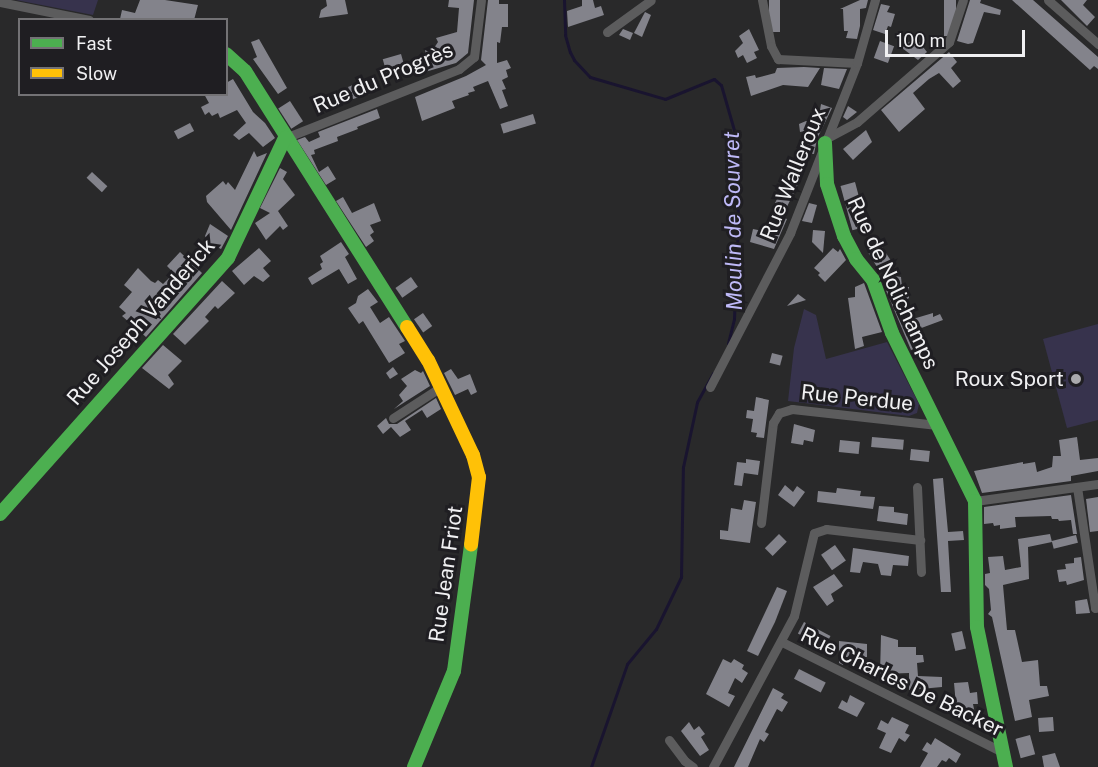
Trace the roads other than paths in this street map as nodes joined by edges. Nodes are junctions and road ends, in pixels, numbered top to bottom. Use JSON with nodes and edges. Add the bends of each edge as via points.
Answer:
{"nodes":[{"id":1,"x":482,"y":0,"type":"edge"},
{"id":2,"x":651,"y":0,"type":"edge"},
{"id":3,"x":762,"y":0,"type":"edge"},
{"id":4,"x":875,"y":0,"type":"edge"},
{"id":5,"x":963,"y":0,"type":"edge"},
{"id":6,"x":1048,"y":0,"type":"edge"},
{"id":7,"x":0,"y":2,"type":"edge"},
{"id":8,"x":79,"y":18,"type":"edge"},
{"id":9,"x":607,"y":32,"type":"dead end"},
{"id":10,"x":1098,"y":44,"type":"edge"},
{"id":11,"x":228,"y":56,"type":"edge"},
{"id":12,"x":857,"y":63,"type":"junction"},
{"id":13,"x":285,"y":138,"type":"junction"},
{"id":14,"x":826,"y":140,"type":"junction"},
{"id":15,"x":441,"y":387,"type":"junction"},
{"id":16,"x":710,"y":387,"type":"dead end"},
{"id":17,"x":393,"y":418,"type":"dead end"},
{"id":18,"x":937,"y":425,"type":"junction"},
{"id":19,"x":1098,"y":484,"type":"edge"},
{"id":20,"x":917,"y":487,"type":"dead end"},
{"id":21,"x":1077,"y":487,"type":"junction"},
{"id":22,"x":975,"y":501,"type":"junction"},
{"id":23,"x":0,"y":514,"type":"edge"},
{"id":24,"x":761,"y":523,"type":"dead end"},
{"id":25,"x":920,"y":540,"type":"junction"},
{"id":26,"x":921,"y":572,"type":"dead end"},
{"id":27,"x":1098,"y":607,"type":"edge"},
{"id":28,"x":782,"y":642,"type":"junction"},
{"id":29,"x":669,"y":740,"type":"dead end"},
{"id":30,"x":1006,"y":760,"type":"edge"},
{"id":31,"x":414,"y":767,"type":"edge"},
{"id":32,"x":693,"y":767,"type":"edge"},
{"id":33,"x":713,"y":767,"type":"edge"}],
"edges":[{"from":1,"to":13,"type":"street","name":"Rue du Progrès","via":[[474,57],[459,69]]},
{"from":2,"to":9,"type":"street"},
{"from":3,"to":12,"type":"street","via":[[771,46],[778,59]]},
{"from":4,"to":12,"type":"street","name":"Rue Walleroux"},
{"from":5,"to":14,"type":"street","via":[[949,42],[857,122]]},
{"from":6,"to":10,"type":"street"},
{"from":7,"to":8,"type":"street"},
{"from":11,"to":13,"type":"street","name":"Rue Jean Friot","via":[[245,71]]},
{"from":12,"to":14,"type":"street","name":"Rue Walleroux"},
{"from":13,"to":15,"type":"street","name":"Rue Jean Friot","via":[[428,360]]},
{"from":13,"to":23,"type":"street","name":"Rue Joseph Vanderick","via":[[228,258]]},
{"from":14,"to":16,"type":"street","name":"Rue Walleroux","via":[[790,233]]},
{"from":14,"to":18,"type":"street","name":"Rue de Nolichamps","via":[[827,184],[844,236],[873,280],[892,333]]},
{"from":15,"to":17,"type":"street"},
{"from":15,"to":31,"type":"street","name":"Rue Jean Friot","via":[[472,455],[478,497],[454,671]]},
{"from":18,"to":22,"type":"street","name":"Rue de Nolichamps"},
{"from":18,"to":24,"type":"street","name":"Rue Perdue","via":[[792,409],[779,413],[773,423]]},
{"from":19,"to":21,"type":"street"},
{"from":20,"to":25,"type":"street"},
{"from":21,"to":22,"type":"street"},
{"from":21,"to":27,"type":"street","via":[[1095,608]]},
{"from":22,"to":30,"type":"street","via":[[977,627]]},
{"from":25,"to":26,"type":"street"},
{"from":25,"to":28,"type":"street","via":[[826,529],[814,533],[800,600]]},
{"from":28,"to":30,"type":"street","name":"Rue Charles De Backer"},
{"from":28,"to":33,"type":"street"},
{"from":29,"to":32,"type":"street"}]}
